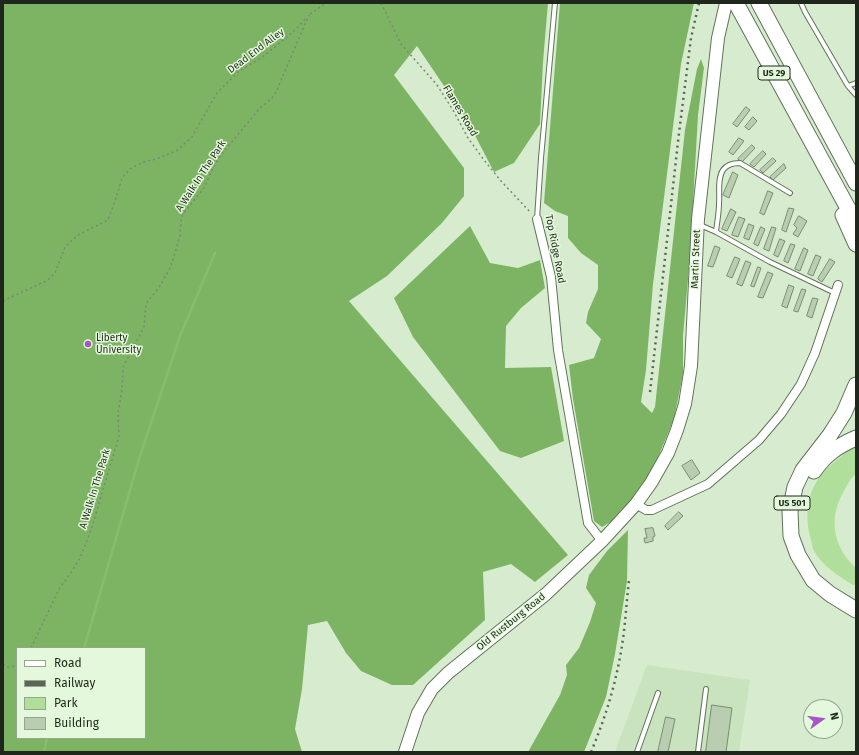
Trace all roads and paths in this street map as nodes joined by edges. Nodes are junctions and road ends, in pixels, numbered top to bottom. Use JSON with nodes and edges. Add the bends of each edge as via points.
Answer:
{"nodes":[{"id":1,"x":326,"y":3,"type":"edge"},
{"id":2,"x":381,"y":3,"type":"edge"},
{"id":3,"x":555,"y":3,"type":"edge"},
{"id":4,"x":726,"y":3,"type":"edge"},
{"id":5,"x":736,"y":3,"type":"edge"},
{"id":6,"x":759,"y":3,"type":"edge"},
{"id":7,"x":801,"y":3,"type":"edge"},
{"id":8,"x":309,"y":15,"type":"junction"},
{"id":9,"x":856,"y":83,"type":"edge"},
{"id":10,"x":848,"y":86,"type":"junction"},
{"id":11,"x":856,"y":95,"type":"edge"},
{"id":12,"x":814,"y":104,"type":"junction"},
{"id":13,"x":804,"y":130,"type":"junction"},
{"id":14,"x":856,"y":172,"type":"edge"},
{"id":15,"x":856,"y":183,"type":"edge"},
{"id":16,"x":790,"y":193,"type":"dead end"},
{"id":17,"x":537,"y":219,"type":"junction"},
{"id":18,"x":856,"y":223,"type":"edge"},
{"id":19,"x":697,"y":224,"type":"junction"},
{"id":20,"x":716,"y":232,"type":"junction"},
{"id":21,"x":856,"y":244,"type":"edge"},
{"id":22,"x":836,"y":289,"type":"joint"},
{"id":23,"x":3,"y":301,"type":"edge"},
{"id":24,"x":856,"y":385,"type":"edge"},
{"id":25,"x":856,"y":438,"type":"edge"},
{"id":26,"x":636,"y":504,"type":"junction"},
{"id":27,"x":602,"y":541,"type":"junction"},
{"id":28,"x":856,"y":598,"type":"edge"},
{"id":29,"x":856,"y":610,"type":"edge"},
{"id":30,"x":31,"y":647,"type":"edge"},
{"id":31,"x":3,"y":664,"type":"edge"},
{"id":32,"x":16,"y":666,"type":"edge"},
{"id":33,"x":706,"y":690,"type":"dead end"},
{"id":34,"x":658,"y":693,"type":"dead end"},
{"id":35,"x":405,"y":752,"type":"edge"},
{"id":36,"x":637,"y":752,"type":"edge"},
{"id":37,"x":698,"y":752,"type":"edge"}],
"edges":[{"from":1,"to":8,"type":"path","name":"Dead End Alley"},
{"from":2,"to":17,"type":"path","name":"Flames Road","via":[[401,44],[437,85],[468,138],[516,198]]},
{"from":3,"to":17,"type":"lane","name":"Top Ridge Road"},
{"from":4,"to":19,"type":"street","name":"Martin Street","via":[[718,38]]},
{"from":5,"to":13,"type":"highway","number":"US 29"},
{"from":6,"to":12,"type":"highway","number":"US 29"},
{"from":7,"to":10,"type":"lane"},
{"from":8,"to":23,"type":"path","name":"Dead End Alley","via":[[294,31],[264,56],[238,72],[217,93],[192,137],[176,152],[143,162],[130,169],[122,178],[108,220],[78,235],[65,247],[55,273],[48,280]]},
{"from":8,"to":30,"type":"path","name":"A Walk In The Park","via":[[276,92],[221,155],[204,188],[183,214],[180,236],[171,266],[146,304],[144,327],[124,367],[118,413],[119,436],[91,530],[80,558],[59,589]]},
{"from":9,"to":10,"type":"lane"},
{"from":10,"to":11,"type":"lane"},
{"from":12,"to":14,"type":"highway"},
{"from":12,"to":15,"type":"highway","number":"US 29"},
{"from":13,"to":18,"type":"highway","number":"US 29"},
{"from":13,"to":21,"type":"highway"},
{"from":16,"to":20,"type":"lane","via":[[740,163],[727,166],[720,177]]},
{"from":17,"to":27,"type":"street","name":"Top Ridge Road","via":[[551,277],[558,350],[588,523]]},
{"from":19,"to":20,"type":"lane"},
{"from":19,"to":26,"type":"street","name":"Martin Street","via":[[691,366],[685,404],[668,453]]},
{"from":20,"to":22,"type":"lane","via":[[770,262]]},
{"from":22,"to":26,"type":"street","via":[[801,384],[759,440],[708,484],[652,510],[646,510]]},
{"from":24,"to":29,"type":"highway","number":"US 501","via":[[844,413],[803,470],[794,487],[790,511],[791,536],[798,555],[813,580]]},
{"from":25,"to":28,"type":"highway","via":[[836,447],[818,464],[807,482],[800,502],[799,525],[804,549],[816,568],[829,583]]},
{"from":26,"to":27,"type":"street","name":"Old Rustburg Road"},
{"from":27,"to":35,"type":"street","name":"Old Rustburg Road","via":[[546,594],[432,689],[421,707]]},
{"from":31,"to":32,"type":"path"},
{"from":33,"to":37,"type":"lane"},
{"from":34,"to":36,"type":"lane"}]}
